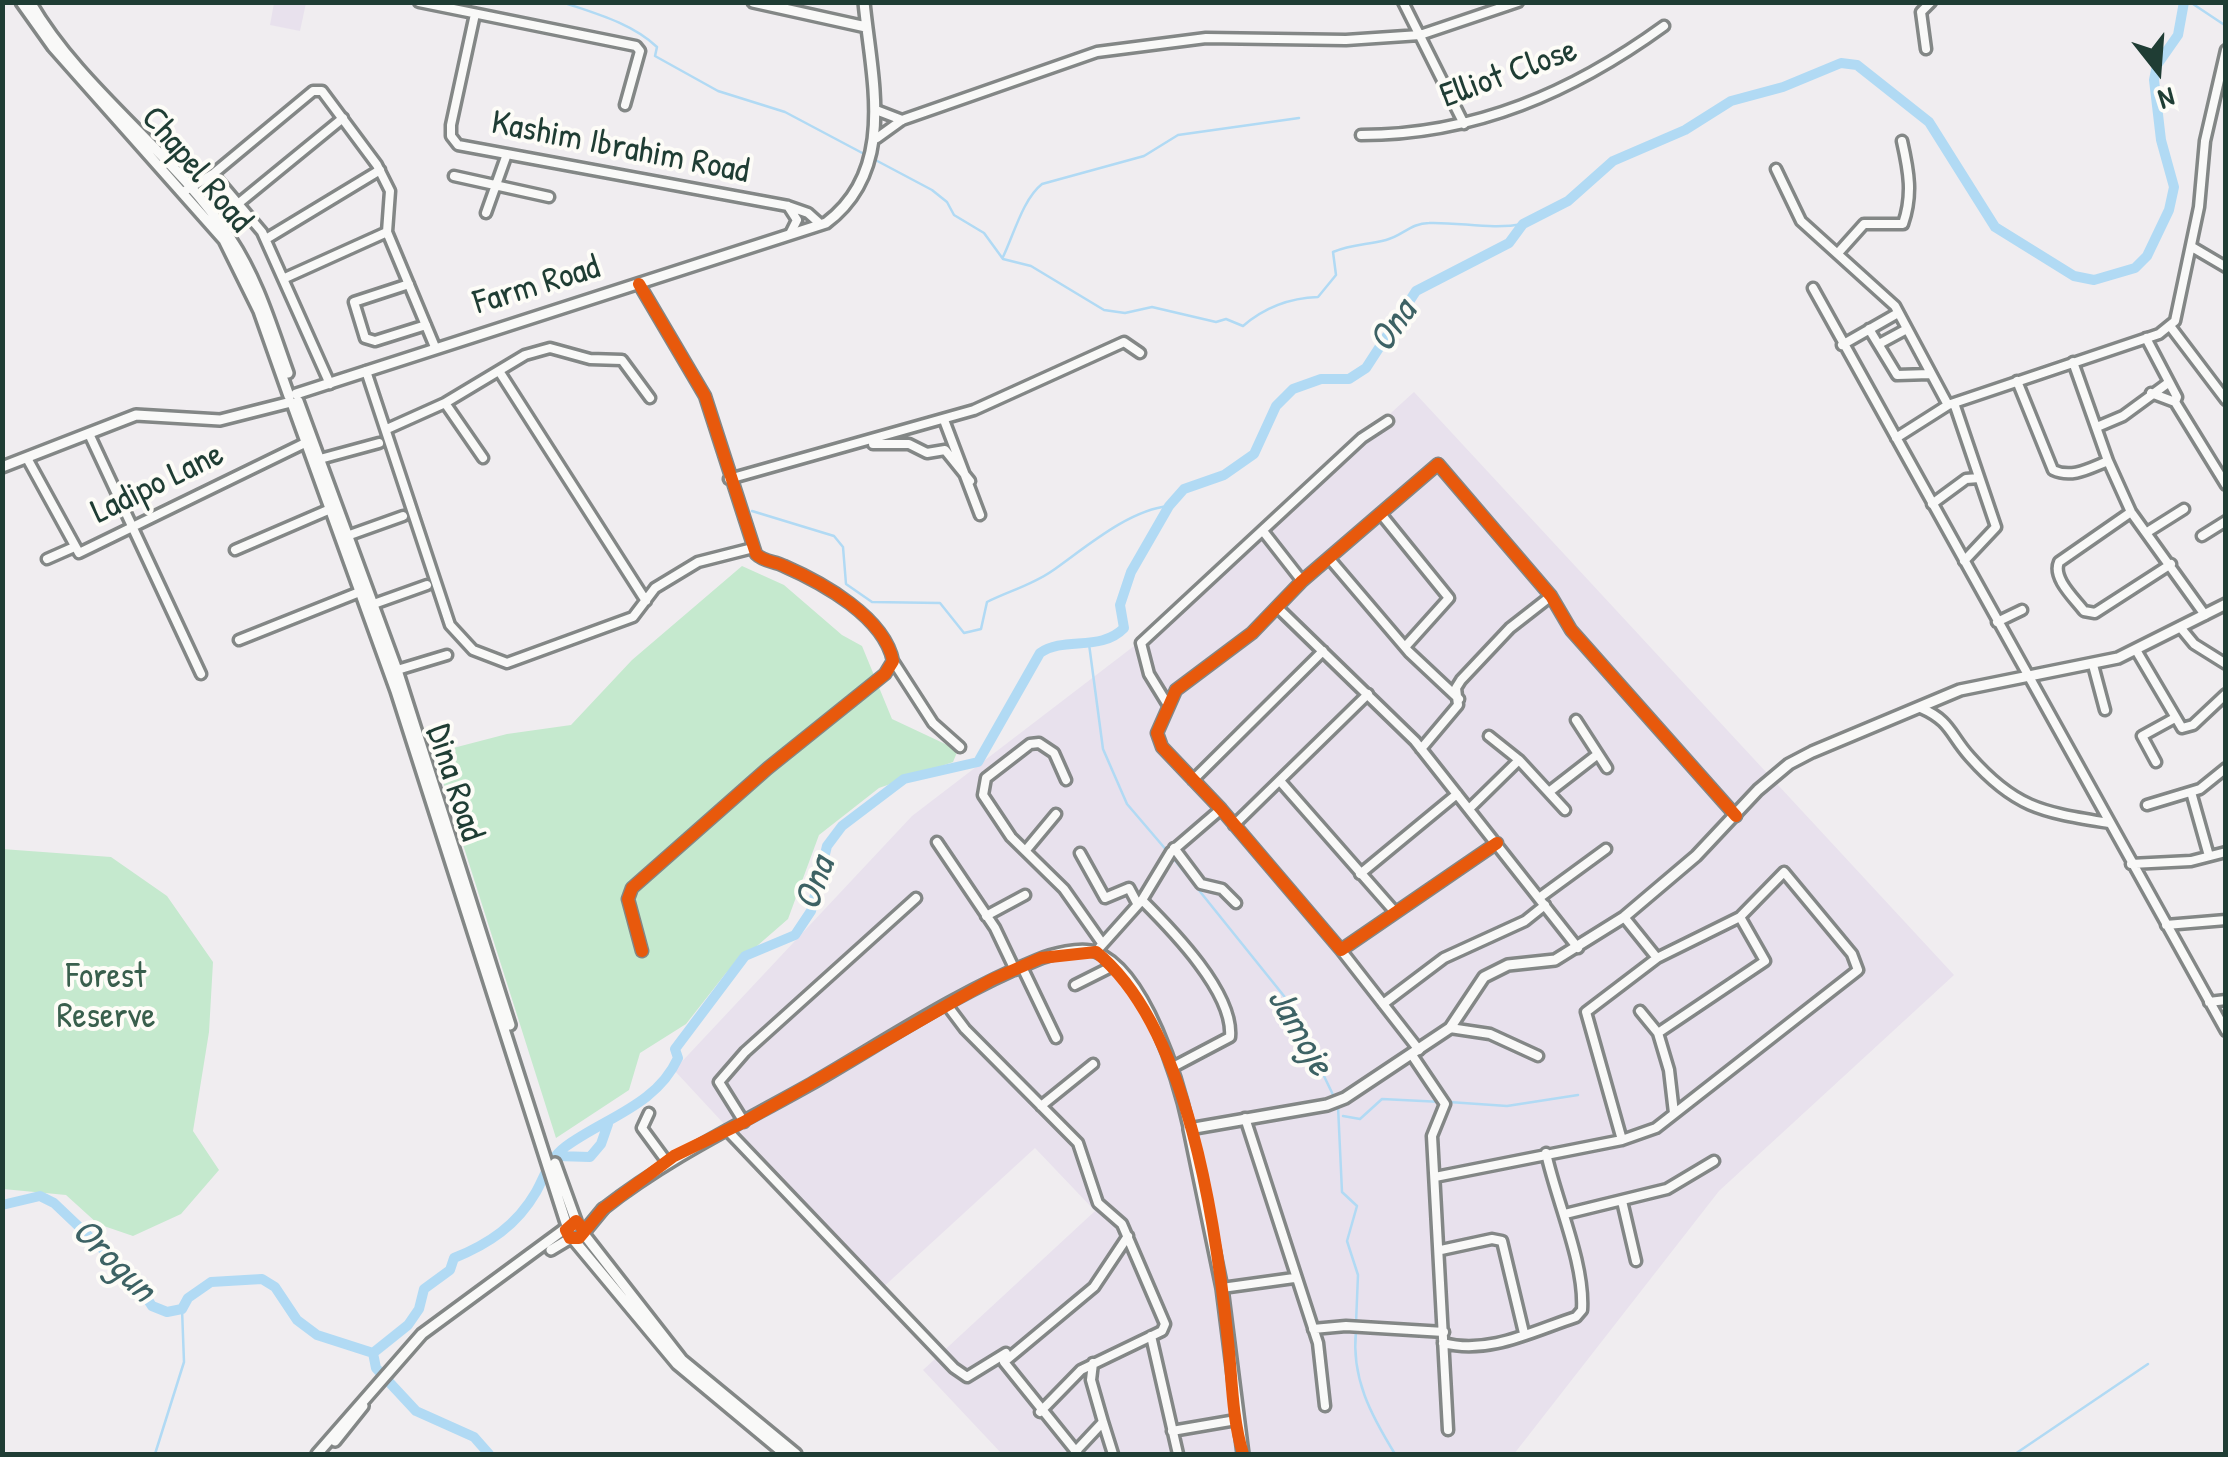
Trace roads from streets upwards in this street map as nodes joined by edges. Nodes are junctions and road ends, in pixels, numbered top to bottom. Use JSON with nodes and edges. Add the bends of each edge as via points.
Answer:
{"nodes":[{"id":1,"x":21,"y":2,"type":"edge"},
{"id":2,"x":30,"y":2,"type":"edge"},
{"id":3,"x":419,"y":2,"type":"edge"},
{"id":4,"x":754,"y":2,"type":"edge"},
{"id":5,"x":864,"y":2,"type":"edge"},
{"id":6,"x":1404,"y":2,"type":"edge"},
{"id":7,"x":1518,"y":2,"type":"edge"},
{"id":8,"x":1931,"y":2,"type":"edge"},
{"id":9,"x":793,"y":7,"type":"edge"},
{"id":10,"x":475,"y":14,"type":"junction"},
{"id":11,"x":1664,"y":26,"type":"dead end"},
{"id":12,"x":866,"y":27,"type":"junction"},
{"id":13,"x":1420,"y":35,"type":"junction"},
{"id":14,"x":1926,"y":49,"type":"dead end"},
{"id":15,"x":2226,"y":50,"type":"edge"},
{"id":16,"x":625,"y":105,"type":"dead end"},
{"id":17,"x":876,"y":110,"type":"junction"},
{"id":18,"x":343,"y":118,"type":"junction"},
{"id":19,"x":902,"y":120,"type":"junction"},
{"id":20,"x":878,"y":123,"type":"junction"},
{"id":21,"x":1464,"y":124,"type":"junction"},
{"id":22,"x":893,"y":126,"type":"junction"},
{"id":23,"x":1361,"y":135,"type":"dead end"},
{"id":24,"x":877,"y":138,"type":"junction"},
{"id":25,"x":1902,"y":141,"type":"dead end"},
{"id":26,"x":506,"y":154,"type":"junction"},
{"id":27,"x":1776,"y":169,"type":"dead end"},
{"id":28,"x":380,"y":170,"type":"junction"},
{"id":29,"x":212,"y":174,"type":"junction"},
{"id":30,"x":454,"y":176,"type":"dead end"},
{"id":31,"x":494,"y":186,"type":"junction"},
{"id":32,"x":186,"y":190,"type":"junction"},
{"id":33,"x":549,"y":197,"type":"dead end"},
{"id":34,"x":239,"y":202,"type":"junction"},
{"id":35,"x":788,"y":206,"type":"junction"},
{"id":36,"x":842,"y":206,"type":"junction"},
{"id":37,"x":486,"y":213,"type":"dead end"},
{"id":38,"x":818,"y":222,"type":"junction"},
{"id":39,"x":387,"y":232,"type":"junction"},
{"id":40,"x":792,"y":232,"type":"junction"},
{"id":41,"x":266,"y":239,"type":"junction"},
{"id":42,"x":778,"y":240,"type":"junction"},
{"id":43,"x":2192,"y":247,"type":"junction"},
{"id":44,"x":1838,"y":253,"type":"junction"},
{"id":45,"x":2226,"y":267,"type":"edge"},
{"id":46,"x":285,"y":278,"type":"junction"},
{"id":47,"x":408,"y":284,"type":"junction"},
{"id":48,"x":639,"y":284,"type":"junction"},
{"id":49,"x":1813,"y":288,"type":"dead end"},
{"id":50,"x":1898,"y":313,"type":"junction"},
{"id":51,"x":426,"y":325,"type":"junction"},
{"id":52,"x":2170,"y":326,"type":"junction"},
{"id":53,"x":1869,"y":330,"type":"junction"},
{"id":54,"x":1905,"y":330,"type":"junction"},
{"id":55,"x":2146,"y":338,"type":"junction"},
{"id":56,"x":1878,"y":344,"type":"junction"},
{"id":57,"x":1842,"y":345,"type":"junction"},
{"id":58,"x":435,"y":348,"type":"junction"},
{"id":59,"x":1140,"y":353,"type":"dead end"},
{"id":60,"x":2074,"y":362,"type":"junction"},
{"id":61,"x":366,"y":371,"type":"junction"},
{"id":62,"x":498,"y":371,"type":"junction"},
{"id":63,"x":1930,"y":374,"type":"junction"},
{"id":64,"x":2016,"y":381,"type":"junction"},
{"id":65,"x":2168,"y":383,"type":"junction"},
{"id":66,"x":330,"y":384,"type":"junction"},
{"id":67,"x":2151,"y":393,"type":"junction"},
{"id":68,"x":294,"y":398,"type":"junction"},
{"id":69,"x":650,"y":398,"type":"dead end"},
{"id":70,"x":2226,"y":400,"type":"edge"},
{"id":71,"x":2175,"y":402,"type":"junction"},
{"id":72,"x":445,"y":404,"type":"junction"},
{"id":73,"x":1951,"y":404,"type":"junction"},
{"id":74,"x":944,"y":420,"type":"junction"},
{"id":75,"x":1388,"y":421,"type":"dead end"},
{"id":76,"x":2096,"y":426,"type":"junction"},
{"id":77,"x":387,"y":429,"type":"junction"},
{"id":78,"x":90,"y":436,"type":"junction"},
{"id":79,"x":1896,"y":438,"type":"junction"},
{"id":80,"x":305,"y":443,"type":"junction"},
{"id":81,"x":379,"y":443,"type":"dead end"},
{"id":82,"x":865,"y":444,"type":"junction"},
{"id":83,"x":483,"y":458,"type":"dead end"},
{"id":84,"x":320,"y":459,"type":"junction"},
{"id":85,"x":28,"y":460,"type":"junction"},
{"id":86,"x":2108,"y":460,"type":"junction"},
{"id":87,"x":2,"y":467,"type":"edge"},
{"id":88,"x":1978,"y":478,"type":"junction"},
{"id":89,"x":2224,"y":478,"type":"edge"},
{"id":90,"x":729,"y":480,"type":"junction"},
{"id":91,"x":970,"y":482,"type":"junction"},
{"id":92,"x":1932,"y":504,"type":"junction"},
{"id":93,"x":2184,"y":509,"type":"dead end"},
{"id":94,"x":328,"y":510,"type":"junction"},
{"id":95,"x":2131,"y":512,"type":"junction"},
{"id":96,"x":1380,"y":514,"type":"junction"},
{"id":97,"x":980,"y":515,"type":"dead end"},
{"id":98,"x":403,"y":516,"type":"dead end"},
{"id":99,"x":2226,"y":521,"type":"edge"},
{"id":100,"x":133,"y":529,"type":"junction"},
{"id":101,"x":1263,"y":532,"type":"junction"},
{"id":102,"x":2148,"y":532,"type":"junction"},
{"id":103,"x":347,"y":536,"type":"junction"},
{"id":104,"x":2202,"y":536,"type":"dead end"},
{"id":105,"x":72,"y":548,"type":"junction"},
{"id":106,"x":753,"y":548,"type":"junction"},
{"id":107,"x":235,"y":550,"type":"dead end"},
{"id":108,"x":1329,"y":558,"type":"junction"},
{"id":109,"x":47,"y":559,"type":"dead end"},
{"id":110,"x":1964,"y":561,"type":"junction"},
{"id":111,"x":2171,"y":564,"type":"junction"},
{"id":112,"x":1302,"y":582,"type":"junction"},
{"id":113,"x":427,"y":585,"type":"dead end"},
{"id":114,"x":357,"y":593,"type":"junction"},
{"id":115,"x":1551,"y":596,"type":"junction"},
{"id":116,"x":646,"y":602,"type":"junction"},
{"id":117,"x":2226,"y":604,"type":"edge"},
{"id":118,"x":371,"y":605,"type":"junction"},
{"id":119,"x":1277,"y":606,"type":"junction"},
{"id":120,"x":2022,"y":610,"type":"dead end"},
{"id":121,"x":2205,"y":615,"type":"junction"},
{"id":122,"x":1997,"y":622,"type":"junction"},
{"id":123,"x":2180,"y":627,"type":"junction"},
{"id":124,"x":239,"y":640,"type":"dead end"},
{"id":125,"x":1405,"y":647,"type":"junction"},
{"id":126,"x":1323,"y":650,"type":"junction"},
{"id":127,"x":2136,"y":650,"type":"junction"},
{"id":128,"x":447,"y":655,"type":"dead end"},
{"id":129,"x":893,"y":661,"type":"junction"},
{"id":130,"x":2093,"y":664,"type":"junction"},
{"id":131,"x":2226,"y":664,"type":"edge"},
{"id":132,"x":393,"y":671,"type":"junction"},
{"id":133,"x":201,"y":674,"type":"dead end"},
{"id":134,"x":2028,"y":676,"type":"junction"},
{"id":135,"x":1368,"y":694,"type":"junction"},
{"id":136,"x":2226,"y":694,"type":"edge"},
{"id":137,"x":1459,"y":700,"type":"junction"},
{"id":138,"x":1168,"y":704,"type":"junction"},
{"id":139,"x":1922,"y":708,"type":"junction"},
{"id":140,"x":2106,"y":710,"type":"dead end"},
{"id":141,"x":2173,"y":719,"type":"junction"},
{"id":142,"x":1576,"y":720,"type":"dead end"},
{"id":143,"x":1489,"y":736,"type":"dead end"},
{"id":144,"x":960,"y":747,"type":"dead end"},
{"id":145,"x":1421,"y":749,"type":"junction"},
{"id":146,"x":1598,"y":754,"type":"junction"},
{"id":147,"x":1519,"y":760,"type":"junction"},
{"id":148,"x":2156,"y":762,"type":"dead end"},
{"id":149,"x":1607,"y":768,"type":"dead end"},
{"id":150,"x":2226,"y":768,"type":"edge"},
{"id":151,"x":1066,"y":780,"type":"dead end"},
{"id":152,"x":1193,"y":780,"type":"junction"},
{"id":153,"x":1280,"y":781,"type":"junction"},
{"id":154,"x":1549,"y":792,"type":"junction"},
{"id":155,"x":2192,"y":792,"type":"junction"},
{"id":156,"x":1458,"y":794,"type":"junction"},
{"id":157,"x":2147,"y":805,"type":"dead end"},
{"id":158,"x":1221,"y":809,"type":"junction"},
{"id":159,"x":1470,"y":809,"type":"junction"},
{"id":160,"x":1565,"y":810,"type":"dead end"},
{"id":161,"x":1056,"y":814,"type":"dead end"},
{"id":162,"x":1736,"y":816,"type":"junction"},
{"id":163,"x":2109,"y":823,"type":"junction"},
{"id":164,"x":1234,"y":826,"type":"junction"},
{"id":165,"x":936,"y":842,"type":"dead end"},
{"id":166,"x":1497,"y":843,"type":"junction"},
{"id":167,"x":1174,"y":848,"type":"junction"},
{"id":168,"x":1606,"y":849,"type":"dead end"},
{"id":169,"x":1026,"y":850,"type":"junction"},
{"id":170,"x":2226,"y":852,"type":"edge"},
{"id":171,"x":1080,"y":853,"type":"dead end"},
{"id":172,"x":2209,"y":856,"type":"junction"},
{"id":173,"x":2131,"y":864,"type":"junction"},
{"id":174,"x":1360,"y":874,"type":"junction"},
{"id":175,"x":1025,"y":895,"type":"dead end"},
{"id":176,"x":916,"y":898,"type":"dead end"},
{"id":177,"x":1140,"y":901,"type":"junction"},
{"id":178,"x":1542,"y":901,"type":"junction"},
{"id":179,"x":1236,"y":903,"type":"dead end"},
{"id":180,"x":1395,"y":912,"type":"junction"},
{"id":181,"x":986,"y":916,"type":"junction"},
{"id":182,"x":1624,"y":917,"type":"junction"},
{"id":183,"x":1740,"y":917,"type":"junction"},
{"id":184,"x":2225,"y":920,"type":"edge"},
{"id":185,"x":2166,"y":925,"type":"junction"},
{"id":186,"x":1102,"y":943,"type":"junction"},
{"id":187,"x":1578,"y":948,"type":"junction"},
{"id":188,"x":1341,"y":950,"type":"junction"},
{"id":189,"x":642,"y":951,"type":"dead end"},
{"id":190,"x":1096,"y":952,"type":"junction"},
{"id":191,"x":1657,"y":958,"type":"junction"},
{"id":192,"x":1113,"y":966,"type":"junction"},
{"id":193,"x":1018,"y":969,"type":"junction"},
{"id":194,"x":1074,"y":985,"type":"dead end"},
{"id":195,"x":2226,"y":1000,"type":"edge"},
{"id":196,"x":2209,"y":1002,"type":"junction"},
{"id":197,"x":1383,"y":1004,"type":"junction"},
{"id":198,"x":948,"y":1005,"type":"junction"},
{"id":199,"x":1640,"y":1011,"type":"dead end"},
{"id":200,"x":1450,"y":1028,"type":"junction"},
{"id":201,"x":2226,"y":1031,"type":"edge"},
{"id":202,"x":1658,"y":1034,"type":"junction"},
{"id":203,"x":1056,"y":1038,"type":"dead end"},
{"id":204,"x":1415,"y":1052,"type":"junction"},
{"id":205,"x":1538,"y":1056,"type":"dead end"},
{"id":206,"x":1093,"y":1064,"type":"dead end"},
{"id":207,"x":1175,"y":1066,"type":"junction"},
{"id":208,"x":1040,"y":1106,"type":"junction"},
{"id":209,"x":649,"y":1113,"type":"dead end"},
{"id":210,"x":1674,"y":1113,"type":"junction"},
{"id":211,"x":1245,"y":1118,"type":"junction"},
{"id":212,"x":744,"y":1122,"type":"junction"},
{"id":213,"x":1189,"y":1129,"type":"junction"},
{"id":214,"x":727,"y":1130,"type":"junction"},
{"id":215,"x":1622,"y":1140,"type":"junction"},
{"id":216,"x":1546,"y":1153,"type":"junction"},
{"id":217,"x":1714,"y":1161,"type":"dead end"},
{"id":218,"x":667,"y":1162,"type":"junction"},
{"id":219,"x":1436,"y":1178,"type":"junction"},
{"id":220,"x":1622,"y":1201,"type":"junction"},
{"id":221,"x":604,"y":1208,"type":"joint"},
{"id":222,"x":1564,"y":1214,"type":"junction"},
{"id":223,"x":575,"y":1230,"type":"junction"},
{"id":224,"x":1128,"y":1236,"type":"junction"},
{"id":225,"x":1441,"y":1250,"type":"junction"},
{"id":226,"x":1636,"y":1262,"type":"dead end"},
{"id":227,"x":1294,"y":1278,"type":"junction"},
{"id":228,"x":1222,"y":1288,"type":"junction"},
{"id":229,"x":1313,"y":1329,"type":"junction"},
{"id":230,"x":1444,"y":1332,"type":"junction"},
{"id":231,"x":1524,"y":1333,"type":"junction"},
{"id":232,"x":1151,"y":1336,"type":"junction"},
{"id":233,"x":1443,"y":1343,"type":"junction"},
{"id":234,"x":1002,"y":1359,"type":"junction"},
{"id":235,"x":1093,"y":1363,"type":"junction"},
{"id":236,"x":1325,"y":1406,"type":"dead end"},
{"id":237,"x":1040,"y":1412,"type":"junction"},
{"id":238,"x":1236,"y":1420,"type":"junction"},
{"id":239,"x":1104,"y":1422,"type":"junction"},
{"id":240,"x":1448,"y":1430,"type":"dead end"},
{"id":241,"x":1172,"y":1431,"type":"junction"},
{"id":242,"x":1076,"y":1453,"type":"edge"},
{"id":243,"x":320,"y":1454,"type":"edge"},
{"id":244,"x":785,"y":1454,"type":"edge"},
{"id":245,"x":796,"y":1454,"type":"edge"},
{"id":246,"x":1113,"y":1454,"type":"edge"},
{"id":247,"x":1178,"y":1454,"type":"edge"},
{"id":248,"x":1244,"y":1454,"type":"edge"}],
"edges":[{"from":1,"to":32,"type":"street","name":"Chapel Road","via":[[53,47]]},
{"from":2,"to":32,"type":"street","name":"Chapel Road"},
{"from":3,"to":10,"type":"street"},
{"from":4,"to":9,"type":"street"},
{"from":5,"to":12,"type":"street"},
{"from":6,"to":13,"type":"street"},
{"from":7,"to":13,"type":"street"},
{"from":8,"to":14,"type":"street","via":[[1921,12]]},
{"from":9,"to":12,"type":"street"},
{"from":10,"to":16,"type":"street","via":[[639,48]]},
{"from":10,"to":26,"type":"street","name":"Kashim Ibrahim Road","via":[[450,136],[458,145]]},
{"from":11,"to":21,"type":"street","name":"Elliot Close","via":[[1577,83]]},
{"from":12,"to":17,"type":"street"},
{"from":13,"to":19,"type":"street","via":[[1142,43],[1097,52]]},
{"from":13,"to":21,"type":"street"},
{"from":15,"to":43,"type":"street","via":[[2205,142]]},
{"from":17,"to":19,"type":"street"},
{"from":17,"to":20,"type":"street"},
{"from":18,"to":28,"type":"street"},
{"from":18,"to":29,"type":"street","via":[[322,90],[313,91]]},
{"from":18,"to":34,"type":"street"},
{"from":19,"to":22,"type":"street"},
{"from":20,"to":22,"type":"street"},
{"from":20,"to":24,"type":"street"},
{"from":21,"to":23,"type":"street","name":"Elliot Close","via":[[1410,135]]},
{"from":22,"to":24,"type":"street"},
{"from":24,"to":36,"type":"street"},
{"from":25,"to":44,"type":"street","via":[[1912,182],[1903,224],[1864,224]]},
{"from":26,"to":31,"type":"street"},
{"from":26,"to":35,"type":"street","name":"Kashim Ibrahim Road"},
{"from":27,"to":44,"type":"street","via":[[1801,221]]},
{"from":28,"to":39,"type":"street","via":[[390,191]]},
{"from":28,"to":41,"type":"street"},
{"from":29,"to":32,"type":"street"},
{"from":29,"to":34,"type":"street"},
{"from":30,"to":31,"type":"street"},
{"from":31,"to":33,"type":"street"},
{"from":31,"to":37,"type":"street"},
{"from":32,"to":68,"type":"street","name":"Chapel Road","via":[[243,274]]},
{"from":34,"to":41,"type":"street"},
{"from":35,"to":38,"type":"street","name":"Kashim Ibrahim Road"},
{"from":35,"to":40,"type":"street","name":"Kashim Ibrahim Road","via":[[797,220]]},
{"from":36,"to":38,"type":"street","name":"Farm Road"},
{"from":36,"to":42,"type":"street","name":"Farm Road","via":[[826,223]]},
{"from":38,"to":40,"type":"street","name":"Farm Road"},
{"from":39,"to":46,"type":"street"},
{"from":39,"to":47,"type":"street"},
{"from":40,"to":42,"type":"street","name":"Farm Road"},
{"from":41,"to":46,"type":"street"},
{"from":42,"to":48,"type":"street","name":"Farm Road"},
{"from":43,"to":45,"type":"street"},
{"from":43,"to":52,"type":"street","via":[[2179,313]]},
{"from":44,"to":50,"type":"street"},
{"from":46,"to":66,"type":"street"},
{"from":47,"to":51,"type":"street"},
{"from":47,"to":51,"type":"street","via":[[354,302],[364,338]]},
{"from":48,"to":58,"type":"street","name":"Farm Road"},
{"from":48,"to":90,"type":"street","via":[[705,396]]},
{"from":49,"to":57,"type":"street"},
{"from":50,"to":53,"type":"street"},
{"from":50,"to":54,"type":"street"},
{"from":51,"to":58,"type":"street"},
{"from":52,"to":55,"type":"street"},
{"from":52,"to":70,"type":"street"},
{"from":53,"to":56,"type":"street"},
{"from":53,"to":57,"type":"street"},
{"from":54,"to":56,"type":"street"},
{"from":54,"to":63,"type":"street"},
{"from":55,"to":60,"type":"street"},
{"from":55,"to":65,"type":"street"},
{"from":56,"to":63,"type":"street","via":[[1898,375]]},
{"from":57,"to":79,"type":"street"},
{"from":58,"to":61,"type":"street","name":"Farm Road"},
{"from":59,"to":74,"type":"street","via":[[1124,342]]},
{"from":60,"to":64,"type":"street"},
{"from":60,"to":76,"type":"street"},
{"from":61,"to":66,"type":"street","name":"Farm Road"},
{"from":61,"to":77,"type":"street"},
{"from":62,"to":69,"type":"street","via":[[550,348],[622,360]]},
{"from":62,"to":72,"type":"street"},
{"from":62,"to":116,"type":"street"},
{"from":63,"to":73,"type":"street"},
{"from":64,"to":73,"type":"street"},
{"from":64,"to":86,"type":"street","via":[[2053,470],[2070,474]]},
{"from":65,"to":67,"type":"street"},
{"from":65,"to":71,"type":"street"},
{"from":66,"to":68,"type":"street","name":"Farm Road"},
{"from":67,"to":71,"type":"street"},
{"from":67,"to":76,"type":"street","via":[[2123,416]]},
{"from":68,"to":78,"type":"street","via":[[220,420],[136,415]]},
{"from":68,"to":80,"type":"street","name":"Dina Road"},
{"from":68,"to":84,"type":"street","name":"Dina Road"},
{"from":71,"to":89,"type":"street"},
{"from":72,"to":77,"type":"street"},
{"from":72,"to":83,"type":"street"},
{"from":73,"to":79,"type":"street"},
{"from":73,"to":88,"type":"street"},
{"from":74,"to":82,"type":"street"},
{"from":74,"to":91,"type":"street"},
{"from":75,"to":101,"type":"street"},
{"from":76,"to":86,"type":"street"},
{"from":77,"to":116,"type":"street","via":[[450,625],[473,650],[507,663],[633,617]]},
{"from":78,"to":85,"type":"street"},
{"from":78,"to":100,"type":"street"},
{"from":79,"to":92,"type":"street"},
{"from":80,"to":94,"type":"street","name":"Dina Road"},
{"from":80,"to":100,"type":"street","name":"Ladipo Lane"},
{"from":81,"to":84,"type":"street"},
{"from":82,"to":90,"type":"street"},
{"from":82,"to":91,"type":"street","via":[[945,450]]},
{"from":84,"to":103,"type":"street","name":"Dina Road"},
{"from":85,"to":87,"type":"street"},
{"from":85,"to":105,"type":"street","name":"Ladipo Lane"},
{"from":86,"to":95,"type":"street"},
{"from":88,"to":92,"type":"street","via":[[1966,479]]},
{"from":88,"to":110,"type":"street","via":[[1996,527]]},
{"from":90,"to":106,"type":"street"},
{"from":91,"to":97,"type":"street"},
{"from":92,"to":110,"type":"street"},
{"from":93,"to":102,"type":"street"},
{"from":94,"to":107,"type":"street"},
{"from":94,"to":114,"type":"street","name":"Dina Road"},
{"from":95,"to":102,"type":"street"},
{"from":95,"to":111,"type":"street","via":[[2059,562],[2058,577],[2084,611],[2095,613]]},
{"from":96,"to":108,"type":"street"},
{"from":96,"to":115,"type":"street","via":[[1440,465]]},
{"from":96,"to":125,"type":"street","via":[[1449,598]]},
{"from":98,"to":103,"type":"street"},
{"from":99,"to":104,"type":"street"},
{"from":100,"to":105,"type":"street","name":"Ladipo Lane","via":[[79,553]]},
{"from":100,"to":133,"type":"street"},
{"from":101,"to":112,"type":"street"},
{"from":101,"to":138,"type":"street","via":[[1141,643],[1149,674]]},
{"from":102,"to":111,"type":"street"},
{"from":103,"to":118,"type":"street","name":"Dina Road"},
{"from":105,"to":109,"type":"street"},
{"from":106,"to":116,"type":"street","via":[[698,562],[655,588]]},
{"from":106,"to":129,"type":"street","via":[[857,611],[886,639]]},
{"from":108,"to":112,"type":"street"},
{"from":108,"to":125,"type":"street"},
{"from":110,"to":122,"type":"street"},
{"from":111,"to":121,"type":"street"},
{"from":112,"to":119,"type":"street"},
{"from":113,"to":118,"type":"street"},
{"from":114,"to":124,"type":"street"},
{"from":114,"to":132,"type":"street","name":"Dina Road"},
{"from":115,"to":137,"type":"street","via":[[1462,680]]},
{"from":115,"to":162,"type":"street","via":[[1571,630]]},
{"from":117,"to":121,"type":"street"},
{"from":118,"to":132,"type":"street","name":"Dina Road"},
{"from":119,"to":126,"type":"street"},
{"from":119,"to":138,"type":"street","via":[[1244,640],[1176,690]]},
{"from":120,"to":122,"type":"street"},
{"from":121,"to":123,"type":"street"},
{"from":122,"to":134,"type":"street"},
{"from":123,"to":127,"type":"street"},
{"from":123,"to":131,"type":"street"},
{"from":125,"to":137,"type":"street"},
{"from":126,"to":135,"type":"street"},
{"from":126,"to":152,"type":"street"},
{"from":127,"to":130,"type":"street"},
{"from":127,"to":141,"type":"street"},
{"from":128,"to":132,"type":"street"},
{"from":129,"to":144,"type":"street","via":[[933,723]]},
{"from":129,"to":189,"type":"street","via":[[632,888],[628,899]]},
{"from":130,"to":134,"type":"street"},
{"from":130,"to":140,"type":"street"},
{"from":132,"to":223,"type":"street","name":"Dina Road"},
{"from":134,"to":139,"type":"street","via":[[1960,690]]},
{"from":134,"to":163,"type":"street"},
{"from":135,"to":145,"type":"street"},
{"from":135,"to":153,"type":"street"},
{"from":136,"to":141,"type":"street","via":[[2187,728]]},
{"from":137,"to":145,"type":"street"},
{"from":138,"to":152,"type":"street","via":[[1158,741]]},
{"from":139,"to":162,"type":"street","via":[[1789,764]]},
{"from":139,"to":163,"type":"street","via":[[1945,720],[2006,794],[2037,808]]},
{"from":141,"to":148,"type":"street","via":[[2142,736]]},
{"from":142,"to":146,"type":"street"},
{"from":143,"to":147,"type":"street"},
{"from":145,"to":156,"type":"street"},
{"from":146,"to":149,"type":"street"},
{"from":146,"to":154,"type":"street"},
{"from":147,"to":154,"type":"street"},
{"from":147,"to":159,"type":"street"},
{"from":150,"to":155,"type":"street"},
{"from":151,"to":169,"type":"street","via":[[1054,753],[1039,743],[1022,748],[986,778],[988,804]]},
{"from":152,"to":158,"type":"street"},
{"from":153,"to":164,"type":"street"},
{"from":153,"to":174,"type":"street"},
{"from":154,"to":160,"type":"street"},
{"from":155,"to":157,"type":"street"},
{"from":155,"to":172,"type":"street"},
{"from":156,"to":159,"type":"street"},
{"from":156,"to":174,"type":"street"},
{"from":158,"to":164,"type":"street"},
{"from":158,"to":167,"type":"street"},
{"from":159,"to":166,"type":"street"},
{"from":161,"to":169,"type":"street"},
{"from":162,"to":182,"type":"street"},
{"from":163,"to":173,"type":"street"},
{"from":164,"to":188,"type":"street"},
{"from":165,"to":181,"type":"street"},
{"from":166,"to":178,"type":"street"},
{"from":166,"to":180,"type":"street"},
{"from":167,"to":177,"type":"street"},
{"from":167,"to":179,"type":"street","via":[[1201,884],[1222,889]]},
{"from":168,"to":178,"type":"street"},
{"from":169,"to":186,"type":"street"},
{"from":170,"to":172,"type":"street"},
{"from":171,"to":177,"type":"street","via":[[1104,898],[1129,888]]},
{"from":172,"to":173,"type":"street"},
{"from":173,"to":185,"type":"street"},
{"from":174,"to":180,"type":"street"},
{"from":175,"to":181,"type":"street"},
{"from":176,"to":212,"type":"street","via":[[719,1082]]},
{"from":177,"to":186,"type":"street"},
{"from":177,"to":207,"type":"street","via":[[1182,941],[1230,1020],[1230,1038]]},
{"from":178,"to":187,"type":"street"},
{"from":178,"to":197,"type":"street","via":[[1526,921],[1444,958]]},
{"from":180,"to":188,"type":"street"},
{"from":181,"to":193,"type":"street"},
{"from":182,"to":187,"type":"street"},
{"from":182,"to":191,"type":"street"},
{"from":183,"to":191,"type":"street"},
{"from":183,"to":202,"type":"street","via":[[1765,961]]},
{"from":183,"to":210,"type":"street","via":[[1778,874],[1787,874],[1852,954],[1857,972]]},
{"from":184,"to":185,"type":"street"},
{"from":185,"to":196,"type":"street"},
{"from":186,"to":190,"type":"street"},
{"from":187,"to":200,"type":"street","via":[[1484,977]]},
{"from":188,"to":197,"type":"street"},
{"from":190,"to":192,"type":"street"},
{"from":190,"to":193,"type":"street","via":[[1041,958]]},
{"from":191,"to":215,"type":"street","via":[[1586,1012]]},
{"from":192,"to":194,"type":"street"},
{"from":192,"to":207,"type":"street","via":[[1145,1008]]},
{"from":193,"to":198,"type":"street"},
{"from":193,"to":203,"type":"street"},
{"from":195,"to":196,"type":"street"},
{"from":196,"to":201,"type":"street"},
{"from":197,"to":204,"type":"street"},
{"from":198,"to":208,"type":"street"},
{"from":198,"to":212,"type":"street"},
{"from":199,"to":202,"type":"street"},
{"from":200,"to":204,"type":"street"},
{"from":200,"to":205,"type":"street","via":[[1490,1034]]},
{"from":202,"to":210,"type":"street"},
{"from":204,"to":211,"type":"street","via":[[1343,1099]]},
{"from":204,"to":219,"type":"street","via":[[1445,1104],[1432,1136]]},
{"from":206,"to":208,"type":"street"},
{"from":207,"to":213,"type":"street"},
{"from":208,"to":224,"type":"street","via":[[1078,1143],[1101,1207],[1120,1220]]},
{"from":209,"to":218,"type":"street","via":[[642,1128]]},
{"from":210,"to":215,"type":"street","via":[[1656,1128]]},
{"from":211,"to":213,"type":"street"},
{"from":211,"to":227,"type":"street"},
{"from":212,"to":214,"type":"street"},
{"from":213,"to":228,"type":"street"},
{"from":214,"to":218,"type":"street"},
{"from":214,"to":234,"type":"street","via":[[954,1368],[968,1377]]},
{"from":215,"to":216,"type":"street"},
{"from":216,"to":219,"type":"street"},
{"from":216,"to":222,"type":"street"},
{"from":217,"to":220,"type":"street","via":[[1667,1189]]},
{"from":218,"to":221,"type":"street"},
{"from":219,"to":225,"type":"street"},
{"from":220,"to":222,"type":"street"},
{"from":220,"to":226,"type":"street"},
{"from":221,"to":223,"type":"street"},
{"from":222,"to":231,"type":"street","via":[[1582,1310]]},
{"from":223,"to":243,"type":"street","via":[[422,1334]]},
{"from":223,"to":244,"type":"street","via":[[676,1364]]},
{"from":223,"to":245,"type":"street","via":[[682,1360]]},
{"from":224,"to":232,"type":"street","via":[[1165,1324]]},
{"from":224,"to":234,"type":"street","via":[[1094,1288]]},
{"from":225,"to":230,"type":"street"},
{"from":225,"to":231,"type":"street","via":[[1502,1241]]},
{"from":227,"to":228,"type":"street"},
{"from":227,"to":229,"type":"street"},
{"from":228,"to":238,"type":"street"},
{"from":229,"to":230,"type":"street"},
{"from":229,"to":236,"type":"street"},
{"from":230,"to":233,"type":"street"},
{"from":231,"to":233,"type":"street","via":[[1478,1348]]},
{"from":232,"to":235,"type":"street"},
{"from":232,"to":241,"type":"street"},
{"from":233,"to":240,"type":"street"},
{"from":234,"to":237,"type":"street"},
{"from":235,"to":237,"type":"street"},
{"from":235,"to":239,"type":"street","via":[[1090,1380]]},
{"from":237,"to":242,"type":"street"},
{"from":238,"to":241,"type":"street"},
{"from":238,"to":248,"type":"street"},
{"from":239,"to":242,"type":"street"},
{"from":239,"to":246,"type":"street"},
{"from":241,"to":247,"type":"street"}]}
